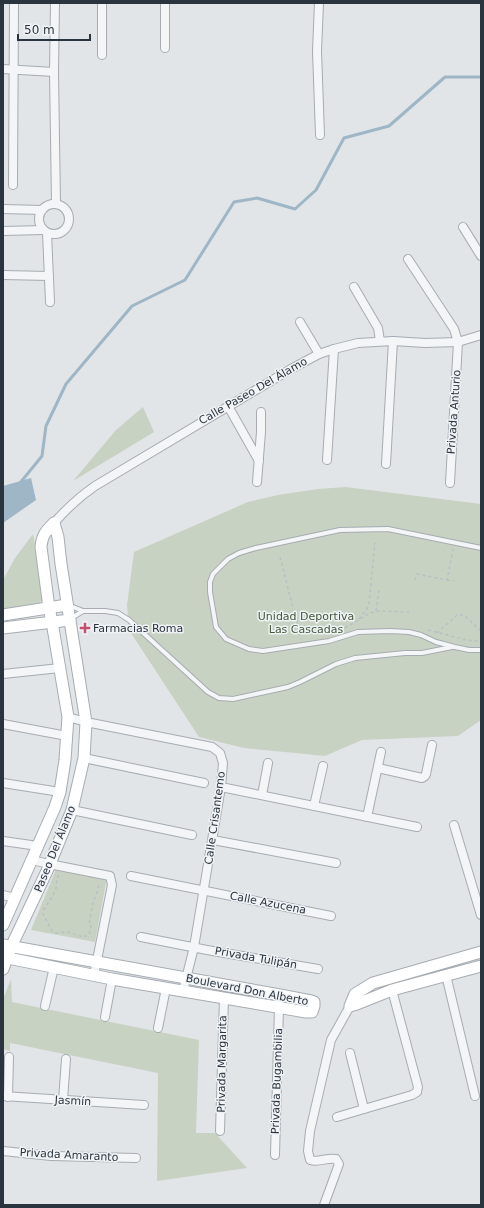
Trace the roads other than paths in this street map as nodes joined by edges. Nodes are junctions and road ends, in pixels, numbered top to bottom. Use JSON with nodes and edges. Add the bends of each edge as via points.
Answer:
{"nodes":[{"id":1,"x":14,"y":3,"type":"edge"},
{"id":2,"x":55,"y":3,"type":"edge"},
{"id":3,"x":102,"y":3,"type":"edge"},
{"id":4,"x":165,"y":3,"type":"edge"},
{"id":5,"x":319,"y":3,"type":"edge"},
{"id":6,"x":166,"y":48,"type":"dead end"},
{"id":7,"x":102,"y":55,"type":"dead end"},
{"id":8,"x":3,"y":69,"type":"edge"},
{"id":9,"x":13,"y":69,"type":"junction"},
{"id":10,"x":54,"y":72,"type":"junction"},
{"id":11,"x":320,"y":135,"type":"dead end"},
{"id":12,"x":13,"y":185,"type":"dead end"},
{"id":13,"x":56,"y":204,"type":"junction"},
{"id":14,"x":3,"y":209,"type":"edge"},
{"id":15,"x":42,"y":210,"type":"junction"},
{"id":16,"x":463,"y":227,"type":"dead end"},
{"id":17,"x":3,"y":231,"type":"edge"},
{"id":18,"x":45,"y":232,"type":"junction"},
{"id":19,"x":481,"y":256,"type":"edge"},
{"id":20,"x":408,"y":259,"type":"dead end"},
{"id":21,"x":3,"y":276,"type":"edge"},
{"id":22,"x":49,"y":276,"type":"junction"},
{"id":23,"x":354,"y":287,"type":"dead end"},
{"id":24,"x":50,"y":302,"type":"dead end"},
{"id":25,"x":300,"y":322,"type":"dead end"},
{"id":26,"x":481,"y":335,"type":"edge"},
{"id":27,"x":380,"y":341,"type":"junction"},
{"id":28,"x":393,"y":341,"type":"junction"},
{"id":29,"x":458,"y":342,"type":"junction"},
{"id":30,"x":334,"y":349,"type":"junction"},
{"id":31,"x":319,"y":354,"type":"junction"},
{"id":32,"x":228,"y":406,"type":"junction"},
{"id":33,"x":261,"y":412,"type":"dead end"},
{"id":34,"x":327,"y":460,"type":"dead end"},
{"id":35,"x":259,"y":461,"type":"junction"},
{"id":36,"x":386,"y":464,"type":"dead end"},
{"id":37,"x":257,"y":482,"type":"dead end"},
{"id":38,"x":450,"y":482,"type":"dead end"},
{"id":39,"x":54,"y":523,"type":"junction"},
{"id":40,"x":481,"y":548,"type":"edge"},
{"id":41,"x":67,"y":605,"type":"junction"},
{"id":42,"x":49,"y":608,"type":"junction"},
{"id":43,"x":83,"y":611,"type":"junction"},
{"id":44,"x":3,"y":615,"type":"edge"},
{"id":45,"x":70,"y":620,"type":"junction"},
{"id":46,"x":52,"y":622,"type":"junction"},
{"id":47,"x":3,"y":628,"type":"edge"},
{"id":48,"x":455,"y":647,"type":"junction"},
{"id":49,"x":481,"y":650,"type":"edge"},
{"id":50,"x":60,"y":668,"type":"junction"},
{"id":51,"x":3,"y":674,"type":"edge"},
{"id":52,"x":68,"y":717,"type":"junction"},
{"id":53,"x":86,"y":722,"type":"junction"},
{"id":54,"x":3,"y":724,"type":"edge"},
{"id":55,"x":67,"y":736,"type":"junction"},
{"id":56,"x":432,"y":745,"type":"dead end"},
{"id":57,"x":381,"y":752,"type":"dead end"},
{"id":58,"x":84,"y":758,"type":"junction"},
{"id":59,"x":268,"y":763,"type":"dead end"},
{"id":60,"x":323,"y":766,"type":"dead end"},
{"id":61,"x":378,"y":768,"type":"junction"},
{"id":62,"x":3,"y":783,"type":"edge"},
{"id":63,"x":204,"y":784,"type":"dead end"},
{"id":64,"x":222,"y":787,"type":"junction"},
{"id":65,"x":60,"y":792,"type":"junction"},
{"id":66,"x":262,"y":795,"type":"junction"},
{"id":67,"x":314,"y":806,"type":"junction"},
{"id":68,"x":72,"y":810,"type":"junction"},
{"id":69,"x":367,"y":817,"type":"junction"},
{"id":70,"x":454,"y":825,"type":"dead end"},
{"id":71,"x":417,"y":827,"type":"dead end"},
{"id":72,"x":192,"y":835,"type":"dead end"},
{"id":73,"x":212,"y":840,"type":"junction"},
{"id":74,"x":3,"y":841,"type":"edge"},
{"id":75,"x":38,"y":846,"type":"junction"},
{"id":76,"x":32,"y":860,"type":"junction"},
{"id":77,"x":336,"y":863,"type":"dead end"},
{"id":78,"x":48,"y":868,"type":"junction"},
{"id":79,"x":131,"y":876,"type":"dead end"},
{"id":80,"x":204,"y":891,"type":"junction"},
{"id":81,"x":3,"y":895,"type":"edge"},
{"id":82,"x":15,"y":898,"type":"junction"},
{"id":83,"x":481,"y":915,"type":"edge"},
{"id":84,"x":331,"y":916,"type":"dead end"},
{"id":85,"x":3,"y":925,"type":"edge"},
{"id":86,"x":141,"y":937,"type":"dead end"},
{"id":87,"x":7,"y":946,"type":"edge"},
{"id":88,"x":194,"y":947,"type":"junction"},
{"id":89,"x":481,"y":952,"type":"edge"},
{"id":90,"x":5,"y":958,"type":"edge"},
{"id":91,"x":97,"y":962,"type":"junction"},
{"id":92,"x":481,"y":966,"type":"edge"},
{"id":93,"x":54,"y":967,"type":"junction"},
{"id":94,"x":3,"y":969,"type":"edge"},
{"id":95,"x":318,"y":969,"type":"dead end"},
{"id":96,"x":94,"y":975,"type":"junction"},
{"id":97,"x":446,"y":975,"type":"junction"},
{"id":98,"x":187,"y":978,"type":"junction"},
{"id":99,"x":112,"y":979,"type":"junction"},
{"id":100,"x":166,"y":988,"type":"junction"},
{"id":101,"x":392,"y":990,"type":"junction"},
{"id":102,"x":183,"y":991,"type":"junction"},
{"id":103,"x":280,"y":995,"type":"junction"},
{"id":104,"x":224,"y":998,"type":"junction"},
{"id":105,"x":45,"y":1006,"type":"dead end"},
{"id":106,"x":350,"y":1006,"type":"junction"},
{"id":107,"x":279,"y":1007,"type":"junction"},
{"id":108,"x":105,"y":1017,"type":"dead end"},
{"id":109,"x":158,"y":1028,"type":"dead end"},
{"id":110,"x":350,"y":1053,"type":"dead end"},
{"id":111,"x":9,"y":1057,"type":"dead end"},
{"id":112,"x":66,"y":1059,"type":"dead end"},
{"id":113,"x":475,"y":1096,"type":"dead end"},
{"id":114,"x":6,"y":1097,"type":"edge"},
{"id":115,"x":63,"y":1100,"type":"junction"},
{"id":116,"x":144,"y":1105,"type":"dead end"},
{"id":117,"x":364,"y":1109,"type":"junction"},
{"id":118,"x":337,"y":1117,"type":"dead end"},
{"id":119,"x":220,"y":1131,"type":"dead end"},
{"id":120,"x":3,"y":1151,"type":"edge"},
{"id":121,"x":274,"y":1155,"type":"dead end"},
{"id":122,"x":136,"y":1158,"type":"dead end"},
{"id":123,"x":324,"y":1205,"type":"edge"}],
"edges":[{"from":1,"to":9,"type":"street"},
{"from":2,"to":10,"type":"street"},
{"from":3,"to":7,"type":"street"},
{"from":4,"to":6,"type":"street"},
{"from":5,"to":11,"type":"street","via":[[317,51]]},
{"from":8,"to":9,"type":"street"},
{"from":9,"to":10,"type":"street"},
{"from":9,"to":12,"type":"street"},
{"from":10,"to":13,"type":"street"},
{"from":13,"to":15,"type":"street","via":[[46,206]]},
{"from":13,"to":18,"type":"street","via":[[61,205],[69,213],[69,224],[63,232],[53,235]]},
{"from":14,"to":15,"type":"street"},
{"from":15,"to":18,"type":"street","via":[[39,220]]},
{"from":16,"to":19,"type":"street"},
{"from":17,"to":18,"type":"street"},
{"from":18,"to":22,"type":"street"},
{"from":20,"to":29,"type":"street","via":[[454,329]]},
{"from":21,"to":22,"type":"street"},
{"from":22,"to":24,"type":"street"},
{"from":23,"to":27,"type":"street","via":[[378,328]]},
{"from":25,"to":31,"type":"street"},
{"from":26,"to":29,"type":"street","name":"Calle Paseo Del Álamo"},
{"from":27,"to":28,"type":"street","name":"Calle Paseo Del Álamo"},
{"from":27,"to":30,"type":"street","name":"Calle Paseo Del Álamo"},
{"from":28,"to":29,"type":"street","name":"Calle Paseo Del Álamo"},
{"from":28,"to":36,"type":"street"},
{"from":29,"to":38,"type":"street","name":"Privada Anturio"},
{"from":30,"to":31,"type":"street","name":"Calle Paseo Del Álamo"},
{"from":30,"to":34,"type":"street"},
{"from":31,"to":32,"type":"street","name":"Calle Paseo Del Álamo"},
{"from":32,"to":35,"type":"street"},
{"from":32,"to":39,"type":"street","name":"Calle Paseo Del Álamo","via":[[79,497]]},
{"from":33,"to":35,"type":"street"},
{"from":35,"to":37,"type":"street"},
{"from":39,"to":41,"type":"street"},
{"from":39,"to":42,"type":"street","name":"Calle Paseo Del Álamo","via":[[42,539]]},
{"from":40,"to":48,"type":"lane","via":[[388,529],[340,530],[239,553],[228,559],[213,574],[210,582],[216,626],[226,639],[249,649],[263,651],[329,641],[358,632],[390,630],[421,635]]},
{"from":41,"to":42,"type":"street"},
{"from":41,"to":43,"type":"lane"},
{"from":41,"to":45,"type":"street","name":"Paseo Del Álamo"},
{"from":42,"to":44,"type":"street"},
{"from":42,"to":46,"type":"street","name":"Paseo Del Álamo"},
{"from":43,"to":45,"type":"lane"},
{"from":43,"to":48,"type":"lane","via":[[105,611],[123,616],[208,692],[219,698],[233,699],[288,687],[336,664],[355,658],[422,653]]},
{"from":45,"to":46,"type":"street"},
{"from":45,"to":53,"type":"street","name":"Paseo Del Álamo"},
{"from":46,"to":47,"type":"street"},
{"from":46,"to":50,"type":"street","name":"Paseo Del Álamo"},
{"from":48,"to":49,"type":"lane"},
{"from":50,"to":51,"type":"street"},
{"from":50,"to":52,"type":"street","name":"Paseo Del Álamo"},
{"from":52,"to":53,"type":"street","name":"Calle Crisantemo"},
{"from":52,"to":55,"type":"street","name":"Paseo Del Álamo"},
{"from":53,"to":58,"type":"street","name":"Paseo Del Álamo"},
{"from":53,"to":64,"type":"street","name":"Calle Crisantemo","via":[[212,746],[220,753]]},
{"from":54,"to":55,"type":"street"},
{"from":55,"to":65,"type":"street","name":"Paseo Del Álamo"},
{"from":56,"to":61,"type":"street","via":[[425,776],[422,778]]},
{"from":57,"to":61,"type":"street"},
{"from":58,"to":63,"type":"street"},
{"from":58,"to":68,"type":"street","name":"Paseo Del Álamo"},
{"from":59,"to":66,"type":"street"},
{"from":60,"to":67,"type":"street"},
{"from":61,"to":69,"type":"street"},
{"from":62,"to":65,"type":"street"},
{"from":64,"to":66,"type":"street"},
{"from":64,"to":73,"type":"street","name":"Calle Crisantemo"},
{"from":65,"to":75,"type":"street","name":"Paseo Del Álamo"},
{"from":66,"to":67,"type":"street"},
{"from":67,"to":69,"type":"street"},
{"from":68,"to":72,"type":"street"},
{"from":68,"to":78,"type":"street","name":"Paseo Del Álamo"},
{"from":69,"to":71,"type":"street"},
{"from":70,"to":83,"type":"street"},
{"from":73,"to":77,"type":"street"},
{"from":73,"to":80,"type":"street","name":"Calle Crisantemo"},
{"from":74,"to":75,"type":"street"},
{"from":75,"to":76,"type":"street","name":"Paseo Del Álamo"},
{"from":76,"to":78,"type":"street"},
{"from":76,"to":82,"type":"street","name":"Paseo Del Álamo"},
{"from":78,"to":87,"type":"street","name":"Paseo Del Álamo"},
{"from":78,"to":91,"type":"street","via":[[110,876],[112,885]]},
{"from":79,"to":80,"type":"street","name":"Calle Azucena"},
{"from":80,"to":84,"type":"street","name":"Calle Azucena"},
{"from":80,"to":88,"type":"street","name":"Calle Crisantemo"},
{"from":81,"to":82,"type":"street"},
{"from":82,"to":85,"type":"street","name":"Paseo Del Álamo"},
{"from":86,"to":88,"type":"street","name":"Privada Tulipán"},
{"from":87,"to":90,"type":"street","name":"Paseo Del Álamo"},
{"from":87,"to":91,"type":"street","name":"Boulevard Don Alberto"},
{"from":88,"to":95,"type":"street","name":"Privada Tulipán"},
{"from":88,"to":98,"type":"street","name":"Calle Crisantemo"},
{"from":89,"to":106,"type":"street","via":[[373,982],[355,994]]},
{"from":90,"to":93,"type":"street","name":"Boulevard Don Alberto"},
{"from":90,"to":94,"type":"street","name":"Paseo Del Álamo"},
{"from":91,"to":96,"type":"street"},
{"from":91,"to":98,"type":"street","name":"Boulevard Don Alberto"},
{"from":92,"to":97,"type":"street"},
{"from":93,"to":96,"type":"street","name":"Boulevard Don Alberto"},
{"from":93,"to":105,"type":"street"},
{"from":96,"to":99,"type":"street","name":"Boulevard Don Alberto"},
{"from":97,"to":101,"type":"street"},
{"from":97,"to":113,"type":"street"},
{"from":98,"to":102,"type":"street","name":"Calle Crisantemo"},
{"from":98,"to":103,"type":"street","name":"Boulevard Don Alberto"},
{"from":99,"to":100,"type":"street","name":"Boulevard Don Alberto"},
{"from":99,"to":108,"type":"street"},
{"from":100,"to":102,"type":"street","name":"Boulevard Don Alberto"},
{"from":100,"to":109,"type":"street"},
{"from":101,"to":106,"type":"street"},
{"from":101,"to":117,"type":"street","via":[[418,1089],[415,1094]]},
{"from":102,"to":104,"type":"street","name":"Boulevard Don Alberto"},
{"from":103,"to":107,"type":"street","name":"Privada Bugambilia"},
{"from":103,"to":107,"type":"street","name":"Boulevard Don Alberto","via":[[311,1001],[314,1002],[314,1006],[309,1013]]},
{"from":104,"to":107,"type":"street","name":"Boulevard Don Alberto"},
{"from":104,"to":119,"type":"street","name":"Privada Margarita"},
{"from":106,"to":123,"type":"street","via":[[331,1040],[310,1131],[310,1160],[316,1162],[330,1158],[336,1159],[339,1164]]},
{"from":107,"to":121,"type":"street","name":"Privada Bugambilia"},
{"from":110,"to":117,"type":"street"},
{"from":111,"to":114,"type":"street"},
{"from":112,"to":115,"type":"street"},
{"from":114,"to":115,"type":"street","name":"Jasmín"},
{"from":115,"to":116,"type":"street","name":"Jasmín"},
{"from":117,"to":118,"type":"street"},
{"from":120,"to":122,"type":"street","name":"Privada Amaranto","via":[[51,1156]]}]}
